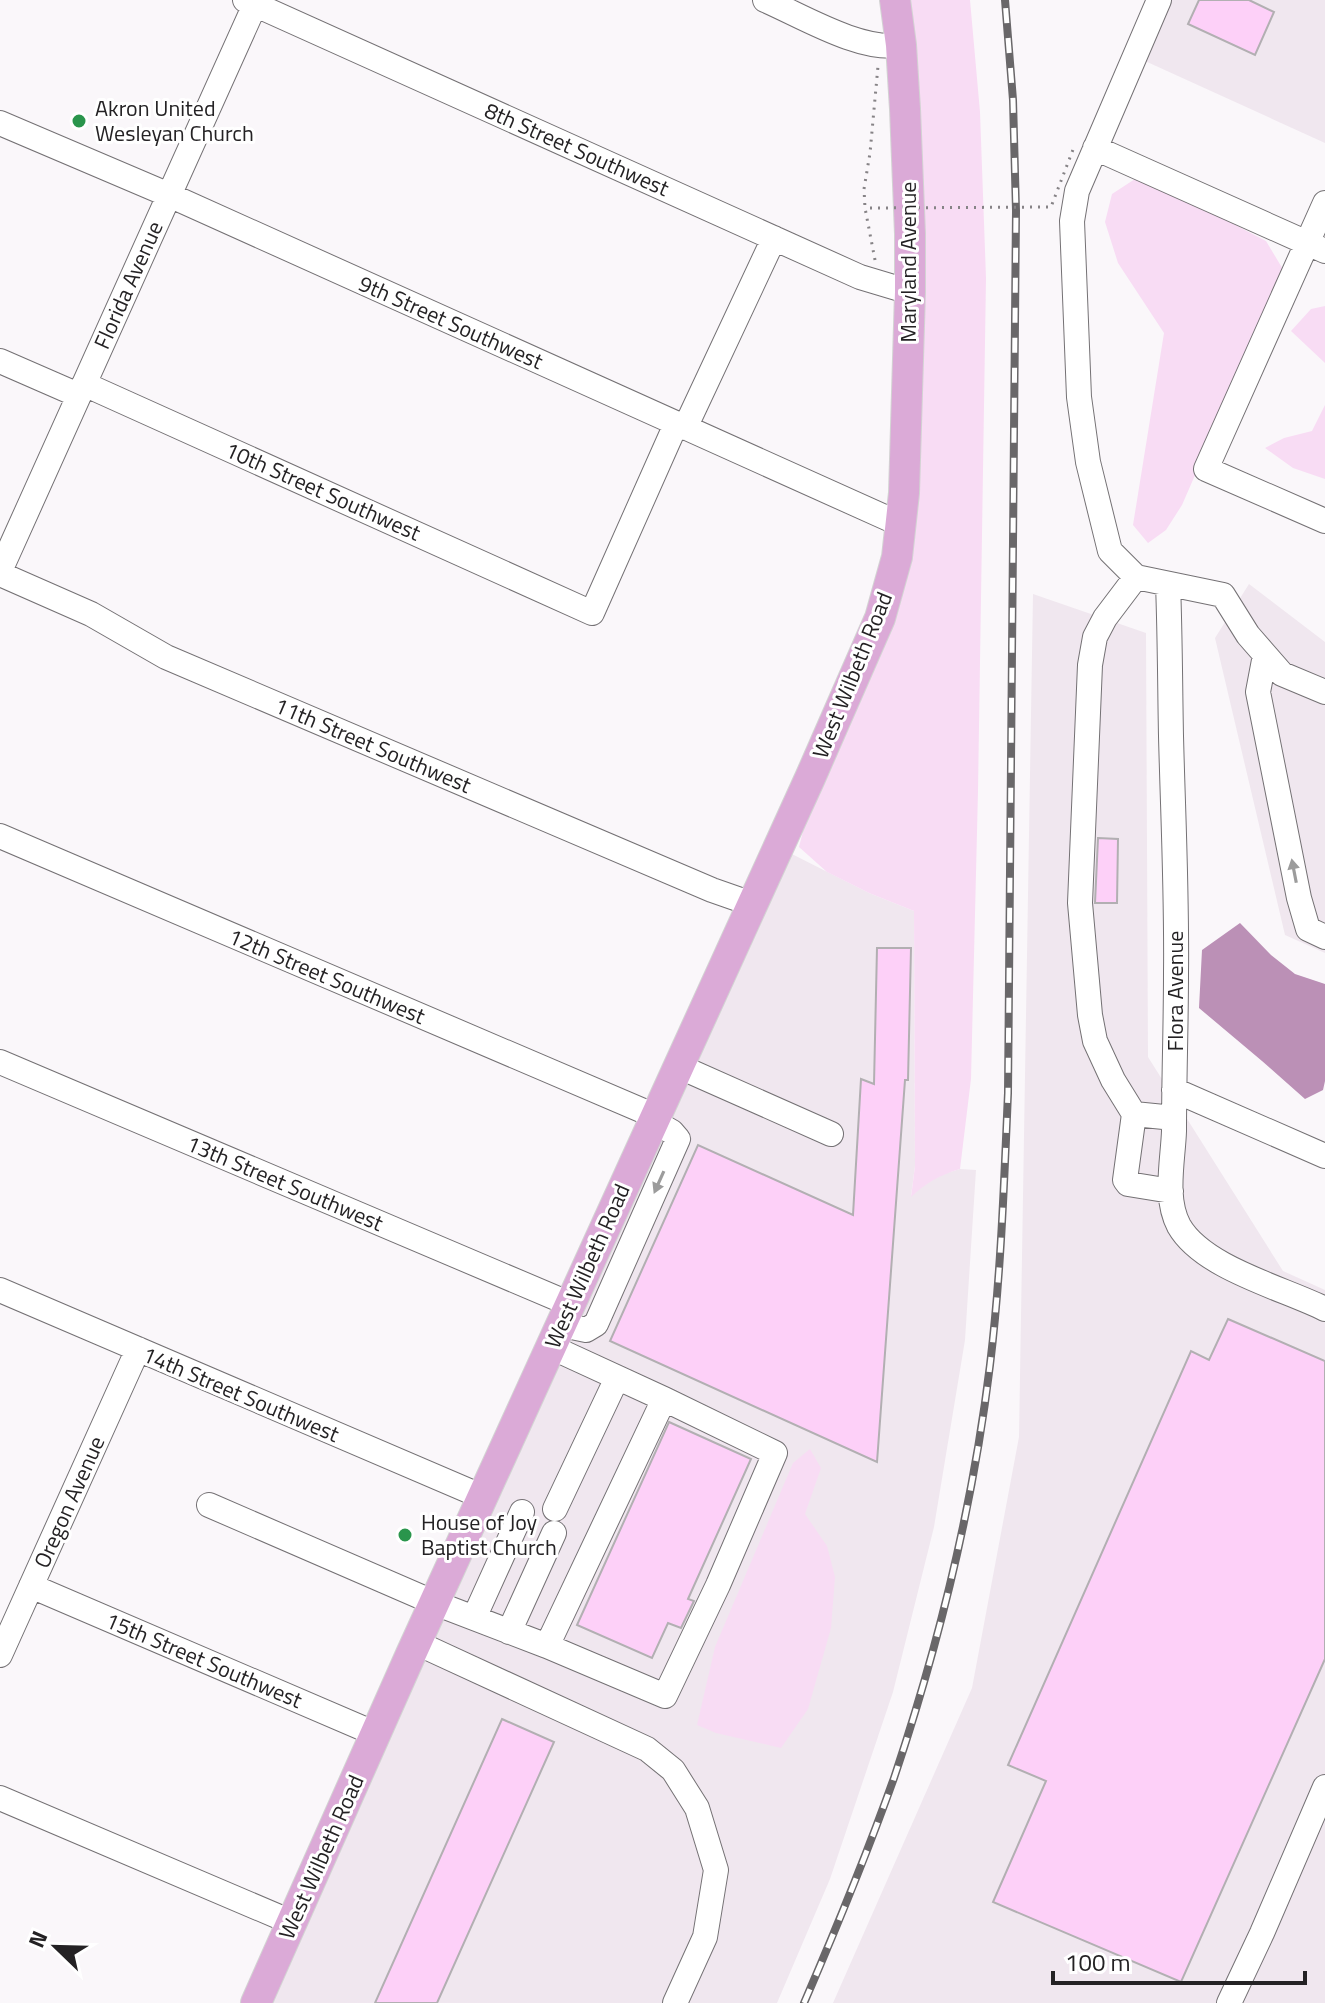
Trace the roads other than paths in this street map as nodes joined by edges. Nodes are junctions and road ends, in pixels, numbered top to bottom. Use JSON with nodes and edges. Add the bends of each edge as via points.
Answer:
{"nodes":[{"id":1,"x":765,"y":0,"type":"edge"},
{"id":2,"x":895,"y":0,"type":"edge"},
{"id":3,"x":1159,"y":0,"type":"edge"},
{"id":4,"x":252,"y":1,"type":"edge"},
{"id":5,"x":889,"y":46,"type":"junction"},
{"id":6,"x":0,"y":123,"type":"edge"},
{"id":7,"x":1084,"y":147,"type":"junction"},
{"id":8,"x":169,"y":195,"type":"junction"},
{"id":9,"x":1325,"y":203,"type":"edge"},
{"id":10,"x":774,"y":238,"type":"junction"},
{"id":11,"x":1316,"y":247,"type":"edge"},
{"id":12,"x":910,"y":292,"type":"junction"},
{"id":13,"x":0,"y":361,"type":"edge"},
{"id":14,"x":81,"y":390,"type":"junction"},
{"id":15,"x":680,"y":426,"type":"junction"},
{"id":16,"x":1325,"y":521,"type":"edge"},
{"id":17,"x":900,"y":524,"type":"junction"},
{"id":18,"x":0,"y":572,"type":"edge"},
{"id":19,"x":1136,"y":577,"type":"junction"},
{"id":20,"x":1168,"y":584,"type":"junction"},
{"id":21,"x":1265,"y":655,"type":"junction"},
{"id":22,"x":1325,"y":692,"type":"edge"},
{"id":23,"x":0,"y":836,"type":"edge"},
{"id":24,"x":752,"y":904,"type":"junction"},
{"id":25,"x":1325,"y":937,"type":"edge"},
{"id":26,"x":0,"y":1062,"type":"edge"},
{"id":27,"x":678,"y":1066,"type":"junction"},
{"id":28,"x":1174,"y":1090,"type":"junction"},
{"id":29,"x":1134,"y":1114,"type":"junction"},
{"id":30,"x":654,"y":1118,"type":"junction"},
{"id":31,"x":1174,"y":1118,"type":"junction"},
{"id":32,"x":831,"y":1134,"type":"dead end"},
{"id":33,"x":1325,"y":1156,"type":"edge"},
{"id":34,"x":1171,"y":1191,"type":"junction"},
{"id":35,"x":0,"y":1290,"type":"edge"},
{"id":36,"x":1325,"y":1309,"type":"edge"},
{"id":37,"x":561,"y":1325,"type":"junction"},
{"id":38,"x":138,"y":1349,"type":"junction"},
{"id":39,"x":617,"y":1378,"type":"junction"},
{"id":40,"x":664,"y":1399,"type":"junction"},
{"id":41,"x":483,"y":1497,"type":"junction"},
{"id":42,"x":209,"y":1505,"type":"dead end"},
{"id":43,"x":522,"y":1512,"type":"dead end"},
{"id":44,"x":31,"y":1586,"type":"junction"},
{"id":45,"x":435,"y":1603,"type":"junction"},
{"id":46,"x":474,"y":1618,"type":"junction"},
{"id":47,"x":509,"y":1632,"type":"junction"},
{"id":48,"x":417,"y":1643,"type":"junction"},
{"id":49,"x":547,"y":1646,"type":"junction"},
{"id":50,"x":0,"y":1655,"type":"edge"},
{"id":51,"x":376,"y":1734,"type":"junction"},
{"id":52,"x":1325,"y":1787,"type":"edge"},
{"id":53,"x":0,"y":1798,"type":"edge"},
{"id":54,"x":291,"y":1922,"type":"junction"},
{"id":55,"x":256,"y":2003,"type":"edge"},
{"id":56,"x":675,"y":2003,"type":"edge"},
{"id":57,"x":1229,"y":2003,"type":"edge"}],
"edges":[{"from":1,"to":5,"type":"street","via":[[860,43]]},
{"from":2,"to":5,"type":"main road","name":"Maryland Avenue"},
{"from":3,"to":7,"type":"street"},
{"from":4,"to":8,"type":"street","name":"Florida Avenue"},
{"from":4,"to":10,"type":"street","name":"8th Street Southwest"},
{"from":5,"to":12,"type":"main road","name":"Maryland Avenue","via":[[909,202]]},
{"from":6,"to":8,"type":"street","name":"9th Street Southwest"},
{"from":7,"to":11,"type":"street"},
{"from":7,"to":19,"type":"street","via":[[1072,221],[1079,397],[1088,462],[1110,551]]},
{"from":8,"to":14,"type":"street","name":"Florida Avenue"},
{"from":8,"to":15,"type":"street","name":"9th Street Southwest"},
{"from":9,"to":11,"type":"street"},
{"from":10,"to":12,"type":"street","name":"8th Street Southwest","via":[[860,277]]},
{"from":10,"to":15,"type":"street"},
{"from":11,"to":16,"type":"street","via":[[1206,469]]},
{"from":12,"to":17,"type":"main road","name":"Maryland Avenue"},
{"from":13,"to":14,"type":"street","name":"10th Street Southwest"},
{"from":14,"to":15,"type":"street","name":"10th Street Southwest","via":[[592,613]]},
{"from":14,"to":18,"type":"street","name":"Florida Avenue"},
{"from":15,"to":17,"type":"street","name":"9th Street Southwest"},
{"from":17,"to":24,"type":"main road","name":"West Wilbeth Road","via":[[880,618]]},
{"from":18,"to":24,"type":"street","name":"11th Street Southwest","via":[[180,663]]},
{"from":19,"to":20,"type":"street"},
{"from":19,"to":29,"type":"street","via":[[1095,637],[1090,665],[1080,903],[1095,1041]]},
{"from":20,"to":21,"type":"street","via":[[1223,595]]},
{"from":20,"to":28,"type":"street","name":"Flora Avenue"},
{"from":21,"to":22,"type":"street","via":[[1282,674]]},
{"from":25,"to":21,"type":"street","one_way":true,"via":[[1308,929],[1299,898],[1258,692]]},
{"from":23,"to":30,"type":"street","name":"12th Street Southwest"},
{"from":24,"to":27,"type":"main road","name":"West Wilbeth Road"},
{"from":26,"to":37,"type":"street","name":"13th Street Southwest"},
{"from":27,"to":30,"type":"main road","name":"West Wilbeth Road"},
{"from":27,"to":32,"type":"street"},
{"from":28,"to":31,"type":"street","name":"Flora Avenue"},
{"from":28,"to":33,"type":"street"},
{"from":29,"to":31,"type":"street"},
{"from":29,"to":34,"type":"street","via":[[1125,1180]]},
{"from":30,"to":37,"type":"main road","name":"West Wilbeth Road"},
{"from":31,"to":34,"type":"street","name":"Flora Avenue"},
{"from":34,"to":36,"type":"street","name":"Flora Avenue","via":[[1180,1228],[1196,1246],[1241,1273]]},
{"from":35,"to":38,"type":"street","name":"14th Street Southwest"},
{"from":37,"to":39,"type":"street","name":"13th Street Southwest"},
{"from":37,"to":41,"type":"main road","name":"West Wilbeth Road"},
{"from":38,"to":41,"type":"street","name":"14th Street Southwest"},
{"from":38,"to":44,"type":"street","name":"Oregon Avenue"},
{"from":39,"to":40,"type":"street","name":"13th Street Southwest"},
{"from":39,"to":47,"type":"street"},
{"from":40,"to":49,"type":"street"},
{"from":40,"to":49,"type":"street","name":"13th Street Southwest","via":[[775,1453],[705,1613],[665,1696]]},
{"from":41,"to":45,"type":"main road","name":"West Wilbeth Road"},
{"from":42,"to":45,"type":"street"},
{"from":43,"to":46,"type":"street"},
{"from":44,"to":50,"type":"street","name":"Oregon Avenue"},
{"from":44,"to":51,"type":"street","name":"15th Street Southwest"},
{"from":45,"to":46,"type":"street"},
{"from":45,"to":48,"type":"main road","name":"West Wilbeth Road"},
{"from":46,"to":47,"type":"street"},
{"from":47,"to":49,"type":"street"},
{"from":48,"to":51,"type":"main road","name":"West Wilbeth Road"},
{"from":48,"to":56,"type":"street","via":[[647,1749],[673,1770],[697,1808],[716,1870],[705,1937]]},
{"from":51,"to":54,"type":"main road","name":"West Wilbeth Road"},
{"from":52,"to":57,"type":"street"},
{"from":53,"to":54,"type":"street"},
{"from":54,"to":55,"type":"main road","name":"West Wilbeth Road"}]}
